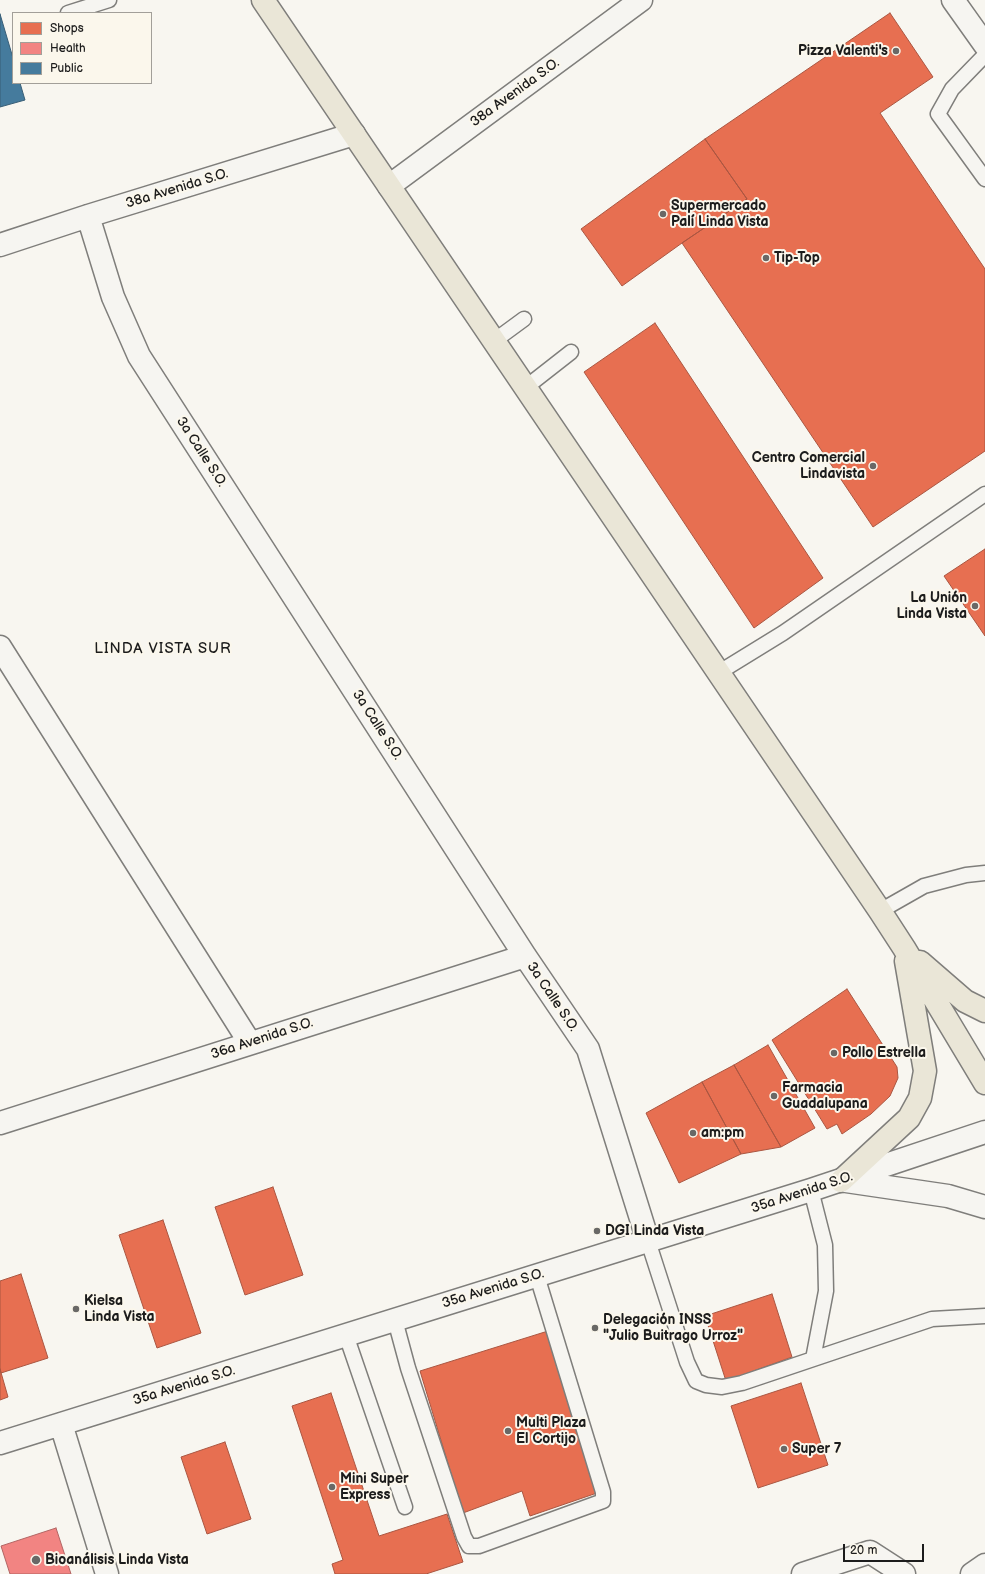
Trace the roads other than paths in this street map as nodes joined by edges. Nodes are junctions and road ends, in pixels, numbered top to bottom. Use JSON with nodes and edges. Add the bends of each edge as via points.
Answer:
{"nodes":[{"id":1,"x":109,"y":0,"type":"edge"},
{"id":2,"x":263,"y":0,"type":"edge"},
{"id":3,"x":642,"y":0,"type":"edge"},
{"id":4,"x":953,"y":0,"type":"edge"},
{"id":5,"x":616,"y":7,"type":"edge"},
{"id":6,"x":71,"y":12,"type":"edge"},
{"id":7,"x":985,"y":45,"type":"edge"},
{"id":8,"x":985,"y":55,"type":"edge"},
{"id":9,"x":354,"y":134,"type":"junction"},
{"id":10,"x":985,"y":179,"type":"edge"},
{"id":11,"x":389,"y":186,"type":"junction"},
{"id":12,"x":88,"y":216,"type":"junction"},
{"id":13,"x":0,"y":245,"type":"edge"},
{"id":14,"x":524,"y":319,"type":"dead end"},
{"id":15,"x":494,"y":341,"type":"junction"},
{"id":16,"x":571,"y":352,"type":"dead end"},
{"id":17,"x":525,"y":388,"type":"junction"},
{"id":18,"x":985,"y":494,"type":"edge"},
{"id":19,"x":0,"y":648,"type":"edge"},
{"id":20,"x":718,"y":673,"type":"junction"},
{"id":21,"x":985,"y":873,"type":"edge"},
{"id":22,"x":880,"y":912,"type":"junction"},
{"id":23,"x":904,"y":948,"type":"junction"},
{"id":24,"x":525,"y":956,"type":"junction"},
{"id":25,"x":985,"y":1011,"type":"edge"},
{"id":26,"x":250,"y":1043,"type":"junction"},
{"id":27,"x":985,"y":1084,"type":"edge"},
{"id":28,"x":0,"y":1123,"type":"edge"},
{"id":29,"x":985,"y":1132,"type":"edge"},
{"id":30,"x":841,"y":1181,"type":"junction"},
{"id":31,"x":811,"y":1190,"type":"junction"},
{"id":32,"x":985,"y":1207,"type":"edge"},
{"id":33,"x":648,"y":1241,"type":"junction"},
{"id":34,"x":537,"y":1276,"type":"junction"},
{"id":35,"x":985,"y":1316,"type":"edge"},
{"id":36,"x":395,"y":1320,"type":"junction"},
{"id":37,"x":346,"y":1335,"type":"junction"},
{"id":38,"x":813,"y":1359,"type":"junction"},
{"id":39,"x":61,"y":1424,"type":"junction"},
{"id":40,"x":0,"y":1443,"type":"edge"},
{"id":41,"x":404,"y":1507,"type":"dead end"},
{"id":42,"x":985,"y":1565,"type":"edge"},
{"id":43,"x":107,"y":1574,"type":"edge"},
{"id":44,"x":803,"y":1574,"type":"edge"},
{"id":45,"x":904,"y":1574,"type":"edge"},
{"id":46,"x":972,"y":1574,"type":"edge"}],
"edges":[{"from":1,"to":6,"type":"lane"},
{"from":2,"to":9,"type":"main road"},
{"from":3,"to":5,"type":"street","name":"38a Avenida S.O."},
{"from":4,"to":7,"type":"street"},
{"from":5,"to":11,"type":"street","name":"38a Avenida S.O."},
{"from":8,"to":10,"type":"lane","via":[[952,89],[938,114]]},
{"from":9,"to":11,"type":"main road"},
{"from":9,"to":12,"type":"street","name":"38a Avenida S.O."},
{"from":11,"to":15,"type":"main road"},
{"from":12,"to":13,"type":"street","name":"38a Avenida S.O."},
{"from":12,"to":24,"type":"street","name":"3a Calle S.O.","via":[[113,296],[139,356]]},
{"from":14,"to":15,"type":"lane"},
{"from":15,"to":17,"type":"main road"},
{"from":16,"to":17,"type":"lane"},
{"from":17,"to":20,"type":"main road"},
{"from":18,"to":20,"type":"lane","via":[[789,628]]},
{"from":19,"to":26,"type":"street"},
{"from":20,"to":22,"type":"main road"},
{"from":21,"to":22,"type":"lane","via":[[966,875],[924,886]]},
{"from":22,"to":23,"type":"main road"},
{"from":23,"to":25,"type":"main road","via":[[965,1001]]},
{"from":23,"to":27,"type":"main road"},
{"from":23,"to":30,"type":"main road","via":[[925,1070],[920,1098],[908,1118]]},
{"from":24,"to":26,"type":"street","name":"36a Avenida S.O."},
{"from":24,"to":33,"type":"street","name":"3a Calle S.O.","via":[[588,1050]]},
{"from":26,"to":28,"type":"street","name":"36a Avenida S.O."},
{"from":29,"to":30,"type":"street","name":"35a Avenida S.O."},
{"from":30,"to":31,"type":"street","name":"35a Avenida S.O."},
{"from":30,"to":32,"type":"street","via":[[948,1196]]},
{"from":31,"to":33,"type":"street","name":"35a Avenida S.O."},
{"from":31,"to":38,"type":"lane","via":[[825,1245],[826,1291]]},
{"from":33,"to":34,"type":"street","name":"35a Avenida S.O."},
{"from":33,"to":38,"type":"lane","via":[[687,1362],[696,1381],[722,1387],[742,1383]]},
{"from":34,"to":36,"type":"street","name":"35a Avenida S.O."},
{"from":34,"to":36,"type":"lane","via":[[604,1492],[602,1501],[478,1546],[469,1546],[464,1537],[408,1368]]},
{"from":35,"to":38,"type":"lane","via":[[932,1319]]},
{"from":36,"to":37,"type":"street","name":"35a Avenida S.O."},
{"from":37,"to":39,"type":"street","name":"35a Avenida S.O."},
{"from":37,"to":41,"type":"lane"},
{"from":39,"to":40,"type":"street","name":"35a Avenida S.O."},
{"from":39,"to":43,"type":"street"},
{"from":42,"to":46,"type":"street"},
{"from":44,"to":45,"type":"street","via":[[870,1552]]}]}
